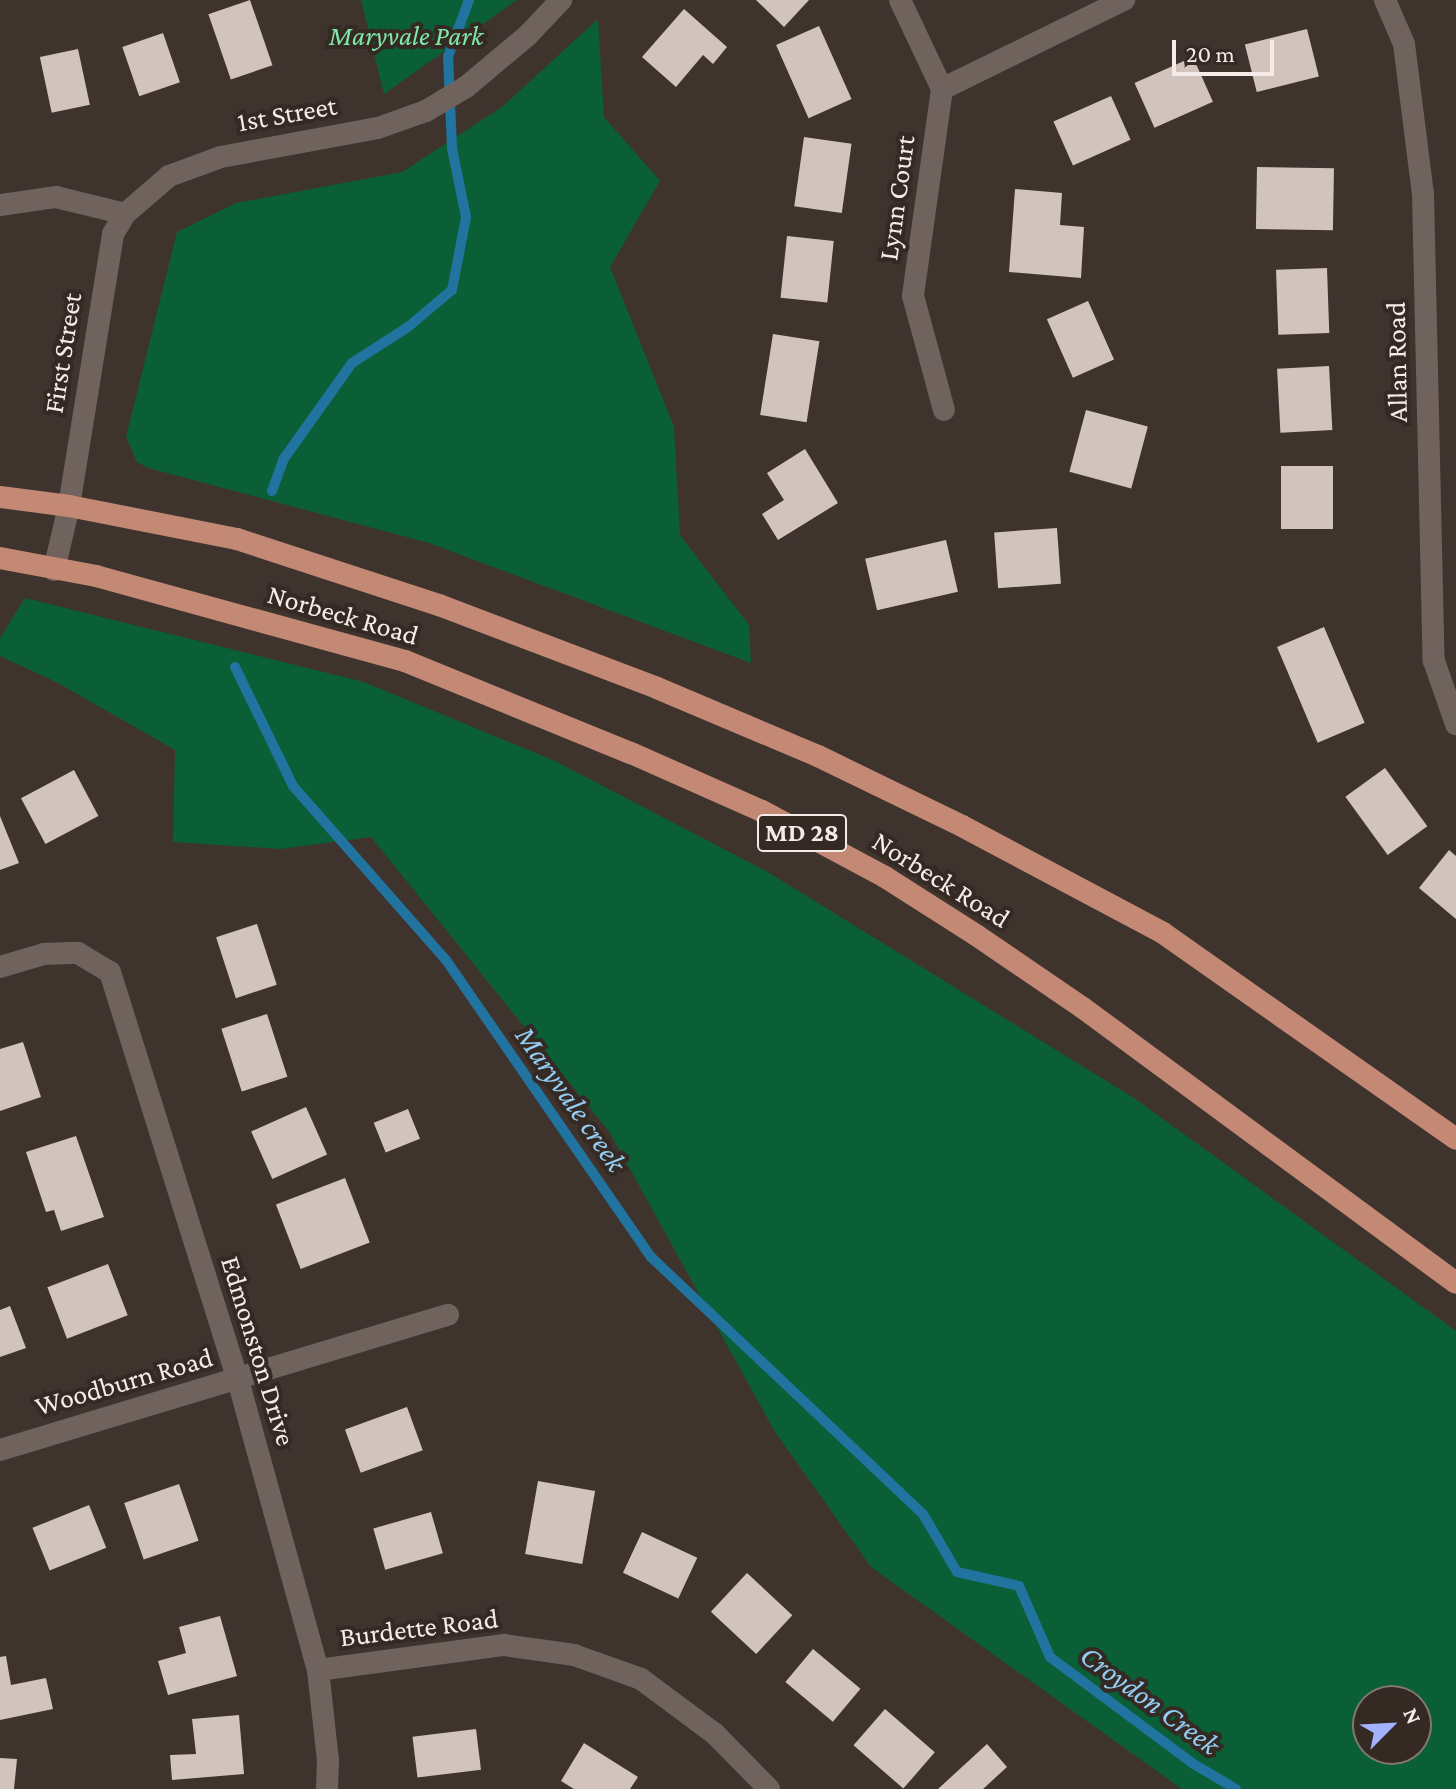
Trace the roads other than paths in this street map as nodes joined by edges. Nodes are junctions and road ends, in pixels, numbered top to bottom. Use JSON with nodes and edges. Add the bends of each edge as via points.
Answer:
{"nodes":[{"id":1,"x":561,"y":0,"type":"edge"},
{"id":2,"x":900,"y":0,"type":"edge"},
{"id":3,"x":1124,"y":0,"type":"edge"},
{"id":4,"x":1385,"y":0,"type":"edge"},
{"id":5,"x":942,"y":89,"type":"junction"},
{"id":6,"x":0,"y":205,"type":"edge"},
{"id":7,"x":125,"y":214,"type":"junction"},
{"id":8,"x":944,"y":410,"type":"dead end"},
{"id":9,"x":0,"y":497,"type":"edge"},
{"id":10,"x":69,"y":506,"type":"junction"},
{"id":11,"x":0,"y":558,"type":"edge"},
{"id":12,"x":54,"y":570,"type":"junction"},
{"id":13,"x":1456,"y":724,"type":"edge"},
{"id":14,"x":0,"y":967,"type":"edge"},
{"id":15,"x":1456,"y":1139,"type":"edge"},
{"id":16,"x":1456,"y":1283,"type":"edge"},
{"id":17,"x":448,"y":1315,"type":"dead end"},
{"id":18,"x":238,"y":1380,"type":"junction"},
{"id":19,"x":0,"y":1450,"type":"edge"},
{"id":20,"x":318,"y":1670,"type":"junction"},
{"id":21,"x":327,"y":1789,"type":"edge"},
{"id":22,"x":769,"y":1789,"type":"edge"}],
"edges":[{"from":1,"to":7,"type":"street","name":"1st Street","via":[[466,87],[426,111],[378,128],[221,157],[169,176]]},
{"from":2,"to":5,"type":"street"},
{"from":3,"to":5,"type":"street"},
{"from":4,"to":13,"type":"street","name":"Allan Road","via":[[1404,44],[1423,194],[1434,661]]},
{"from":5,"to":8,"type":"street","name":"Lynn Court","via":[[913,296]]},
{"from":6,"to":7,"type":"street","via":[[56,197]]},
{"from":7,"to":10,"type":"street","name":"First Street","via":[[113,234]]},
{"from":9,"to":10,"type":"main road","number":"MD 28"},
{"from":10,"to":12,"type":"street","name":"First Street"},
{"from":10,"to":15,"type":"main road","name":"Norbeck Road","number":"MD 28","via":[[237,539],[439,605],[818,756],[1163,933]]},
{"from":11,"to":12,"type":"main road","number":"MD 28"},
{"from":12,"to":16,"type":"main road","name":"Norbeck Road","number":"MD 28","via":[[96,576],[405,661],[762,811],[885,877],[976,935]]},
{"from":14,"to":18,"type":"street","name":"Edmonston Drive","via":[[44,954],[78,953],[110,972]]},
{"from":17,"to":18,"type":"street","name":"Woodburn Road"},
{"from":18,"to":19,"type":"street","name":"Woodburn Road"},
{"from":18,"to":20,"type":"street","name":"Edmonston Drive"},
{"from":20,"to":21,"type":"street","name":"Edmonston Drive"},
{"from":20,"to":22,"type":"street","name":"Burdette Road","via":[[504,1645],[574,1655],[641,1679],[715,1734]]}]}
